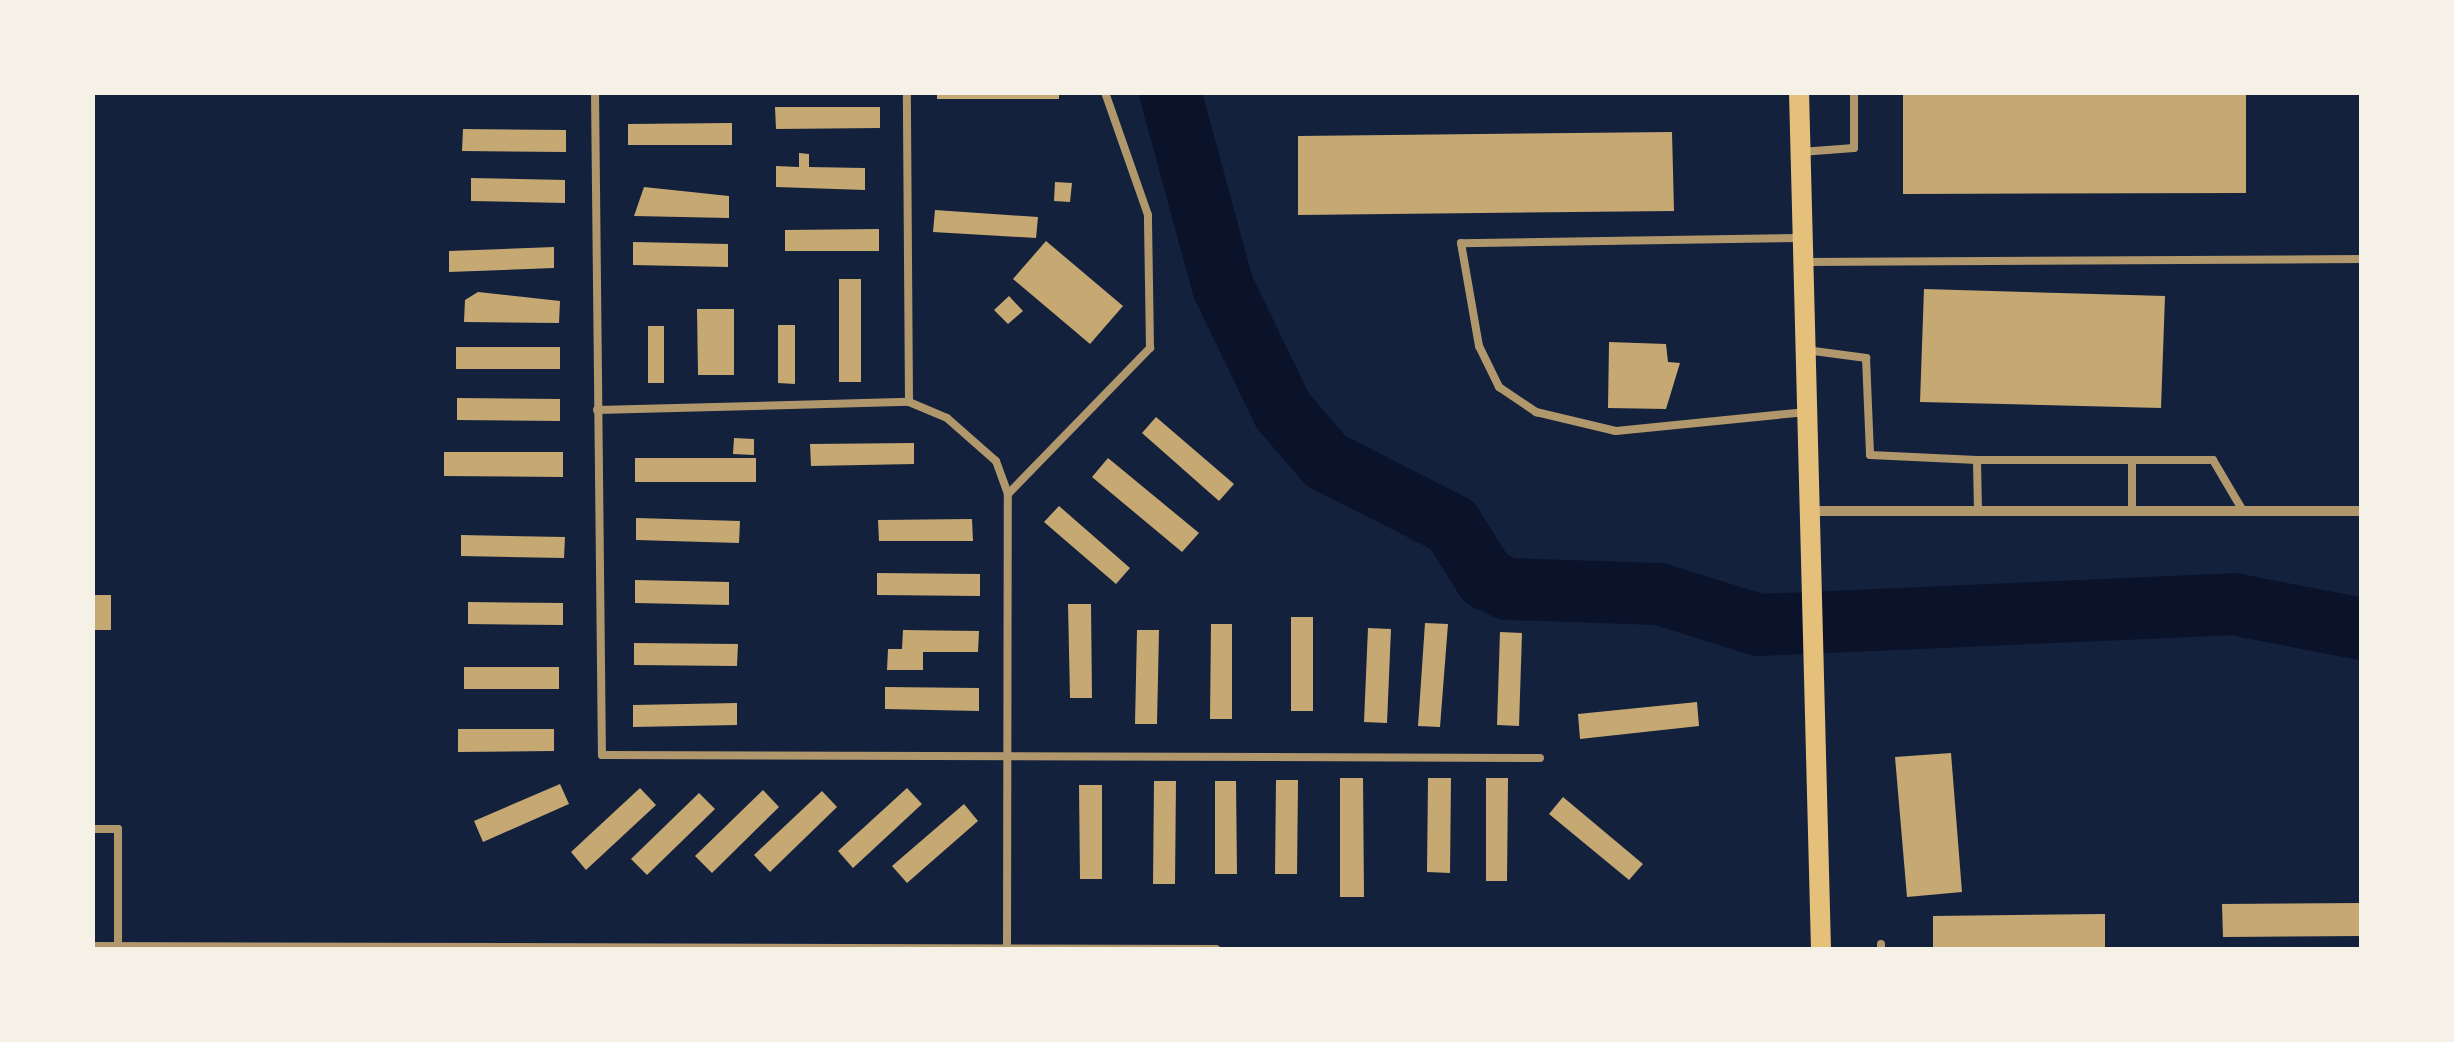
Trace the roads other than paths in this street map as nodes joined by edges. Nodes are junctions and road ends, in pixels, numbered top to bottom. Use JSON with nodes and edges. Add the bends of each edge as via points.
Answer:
{"nodes":[{"id":1,"x":595,"y":92,"type":"edge"},
{"id":2,"x":907,"y":92,"type":"edge"},
{"id":3,"x":1105,"y":92,"type":"edge"},
{"id":4,"x":1799,"y":92,"type":"edge"},
{"id":5,"x":1854,"y":92,"type":"edge"},
{"id":6,"x":1800,"y":152,"type":"junction"},
{"id":7,"x":1803,"y":238,"type":"junction"},
{"id":8,"x":2362,"y":258,"type":"edge"},
{"id":9,"x":1804,"y":262,"type":"junction"},
{"id":10,"x":1806,"y":350,"type":"junction"},
{"id":11,"x":908,"y":402,"type":"junction"},
{"id":12,"x":597,"y":410,"type":"junction"},
{"id":13,"x":1807,"y":412,"type":"junction"},
{"id":14,"x":1977,"y":460,"type":"junction"},
{"id":15,"x":2132,"y":460,"type":"junction"},
{"id":16,"x":1008,"y":494,"type":"junction"},
{"id":17,"x":1810,"y":511,"type":"junction"},
{"id":18,"x":1978,"y":511,"type":"junction"},
{"id":19,"x":2132,"y":511,"type":"junction"},
{"id":20,"x":2243,"y":511,"type":"junction"},
{"id":21,"x":2362,"y":511,"type":"edge"},
{"id":22,"x":1540,"y":758,"type":"dead end"},
{"id":23,"x":1002,"y":760,"type":"junction"},
{"id":24,"x":92,"y":829,"type":"edge"},
{"id":25,"x":92,"y":947,"type":"edge"},
{"id":26,"x":118,"y":947,"type":"junction"},
{"id":27,"x":395,"y":949,"type":"edge"},
{"id":28,"x":1007,"y":949,"type":"edge"},
{"id":29,"x":1119,"y":949,"type":"edge"},
{"id":30,"x":1216,"y":950,"type":"edge"},
{"id":31,"x":1821,"y":950,"type":"edge"}],
"edges":[{"from":1,"to":12,"type":"lane"},
{"from":2,"to":11,"type":"lane"},
{"from":3,"to":16,"type":"lane","via":[[1148,215],[1150,348]]},
{"from":4,"to":6,"type":"main road"},
{"from":5,"to":6,"type":"lane","via":[[1854,148]]},
{"from":6,"to":7,"type":"main road"},
{"from":7,"to":9,"type":"main road"},
{"from":7,"to":13,"type":"lane","via":[[1462,243],[1479,346],[1500,387],[1536,412],[1616,430]]},
{"from":8,"to":9,"type":"lane"},
{"from":9,"to":10,"type":"main road"},
{"from":10,"to":13,"type":"main road"},
{"from":10,"to":14,"type":"lane","via":[[1866,358],[1870,454]]},
{"from":11,"to":12,"type":"lane"},
{"from":11,"to":16,"type":"lane","via":[[946,418],[996,461]]},
{"from":12,"to":23,"type":"lane","via":[[602,754]]},
{"from":13,"to":17,"type":"main road"},
{"from":14,"to":15,"type":"lane"},
{"from":14,"to":18,"type":"lane"},
{"from":15,"to":19,"type":"lane"},
{"from":15,"to":20,"type":"lane","via":[[2213,460]]},
{"from":16,"to":23,"type":"lane"},
{"from":17,"to":18,"type":"street"},
{"from":17,"to":31,"type":"main road"},
{"from":18,"to":19,"type":"street"},
{"from":19,"to":20,"type":"street"},
{"from":20,"to":21,"type":"street"},
{"from":22,"to":23,"type":"lane"},
{"from":23,"to":28,"type":"lane"},
{"from":24,"to":26,"type":"lane","via":[[118,829]]},
{"from":25,"to":26,"type":"street"},
{"from":26,"to":27,"type":"street"},
{"from":27,"to":28,"type":"street"},
{"from":28,"to":29,"type":"street"},
{"from":29,"to":30,"type":"street"}]}
